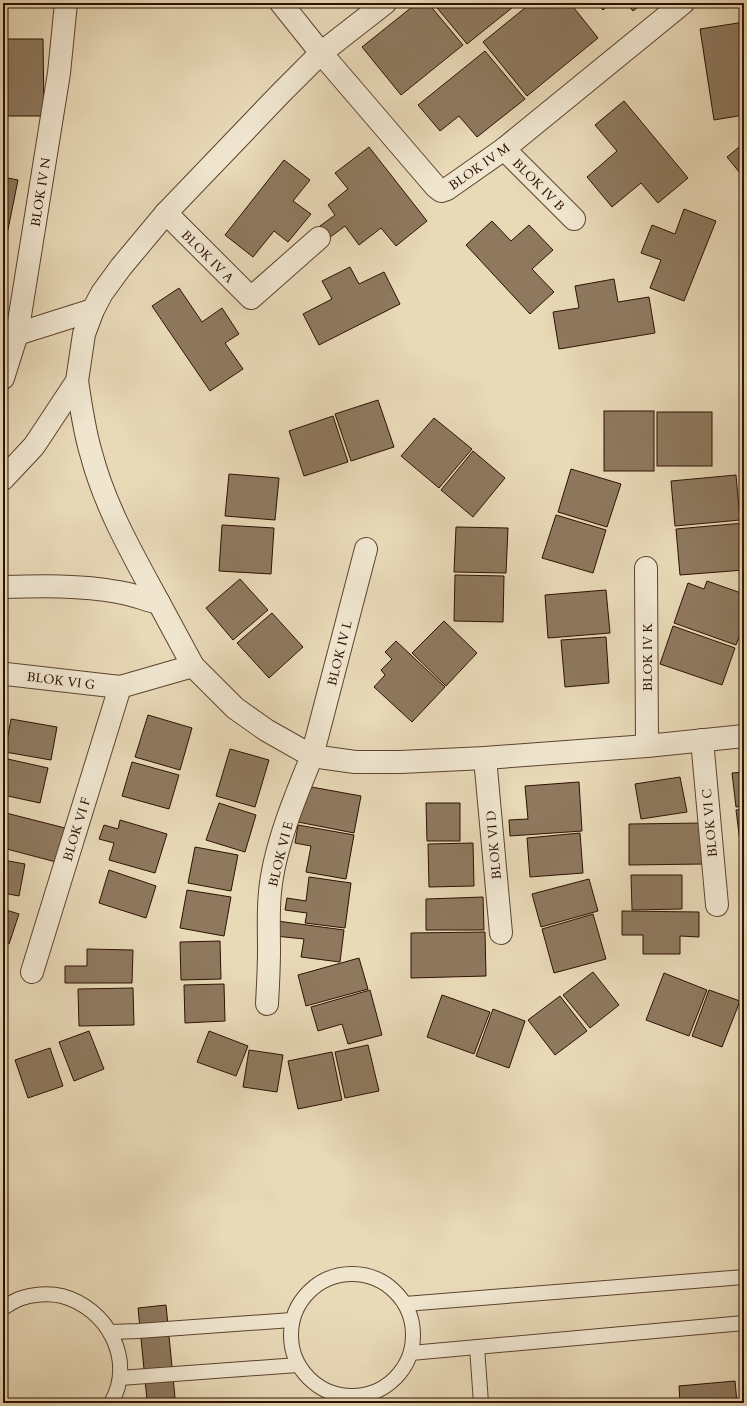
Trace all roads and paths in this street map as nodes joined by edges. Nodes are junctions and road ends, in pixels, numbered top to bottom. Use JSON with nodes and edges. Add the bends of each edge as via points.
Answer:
{"nodes":[{"id":1,"x":66,"y":3,"type":"edge"},
{"id":2,"x":281,"y":3,"type":"edge"},
{"id":3,"x":385,"y":3,"type":"edge"},
{"id":4,"x":683,"y":3,"type":"edge"},
{"id":5,"x":321,"y":53,"type":"junction"},
{"id":6,"x":504,"y":149,"type":"junction"},
{"id":7,"x":166,"y":213,"type":"junction"},
{"id":8,"x":574,"y":219,"type":"dead end"},
{"id":9,"x":319,"y":238,"type":"dead end"},
{"id":10,"x":93,"y":310,"type":"junction"},
{"id":11,"x":17,"y":334,"type":"junction"},
{"id":12,"x":3,"y":378,"type":"edge"},
{"id":13,"x":77,"y":381,"type":"junction"},
{"id":14,"x":3,"y":479,"type":"edge"},
{"id":15,"x":366,"y":549,"type":"dead end"},
{"id":16,"x":646,"y":568,"type":"dead end"},
{"id":17,"x":3,"y":587,"type":"edge"},
{"id":18,"x":159,"y":603,"type":"junction"},
{"id":19,"x":193,"y":666,"type":"junction"},
{"id":20,"x":3,"y":675,"type":"edge"},
{"id":21,"x":120,"y":687,"type":"junction"},
{"id":22,"x":744,"y":736,"type":"edge"},
{"id":23,"x":702,"y":740,"type":"junction"},
{"id":24,"x":647,"y":746,"type":"junction"},
{"id":25,"x":312,"y":756,"type":"junction"},
{"id":26,"x":485,"y":758,"type":"junction"},
{"id":27,"x":717,"y":905,"type":"dead end"},
{"id":28,"x":501,"y":933,"type":"dead end"},
{"id":29,"x":32,"y":972,"type":"dead end"},
{"id":30,"x":267,"y":1004,"type":"dead end"},
{"id":31,"x":744,"y":1277,"type":"edge"},
{"id":32,"x":405,"y":1304,"type":"junction"},
{"id":33,"x":3,"y":1308,"type":"edge"},
{"id":34,"x":292,"y":1320,"type":"junction"},
{"id":35,"x":744,"y":1323,"type":"edge"},
{"id":36,"x":111,"y":1332,"type":"junction"},
{"id":37,"x":477,"y":1347,"type":"junction"},
{"id":38,"x":411,"y":1353,"type":"junction"},
{"id":39,"x":298,"y":1365,"type":"junction"},
{"id":40,"x":120,"y":1378,"type":"junction"},
{"id":41,"x":112,"y":1403,"type":"edge"},
{"id":42,"x":481,"y":1403,"type":"edge"}],
"edges":[{"from":1,"to":11,"type":"street","name":"BLOK IV N","via":[[59,73]]},
{"from":2,"to":5,"type":"street"},
{"from":3,"to":5,"type":"street"},
{"from":4,"to":6,"type":"street","name":"BLOK IV M"},
{"from":5,"to":6,"type":"street","name":"BLOK IV M","via":[[441,190],[447,189]]},
{"from":5,"to":7,"type":"street"},
{"from":6,"to":8,"type":"street","name":"BLOK IV B"},
{"from":7,"to":9,"type":"street","name":"BLOK IV A","via":[[251,298]]},
{"from":7,"to":10,"type":"street","via":[[121,267]]},
{"from":10,"to":11,"type":"street"},
{"from":10,"to":13,"type":"street","via":[[84,334]]},
{"from":11,"to":12,"type":"street","name":"BLOK IV N"},
{"from":13,"to":14,"type":"street","via":[[34,446]]},
{"from":13,"to":18,"type":"street","via":[[83,421],[101,486],[120,530]]},
{"from":15,"to":25,"type":"street","name":"BLOK IV L"},
{"from":16,"to":24,"type":"street","name":"BLOK IV K"},
{"from":17,"to":18,"type":"street","via":[[86,588],[118,592]]},
{"from":18,"to":19,"type":"street"},
{"from":19,"to":21,"type":"street"},
{"from":19,"to":25,"type":"street","via":[[235,708],[266,730]]},
{"from":20,"to":21,"type":"street","name":"BLOK VI G"},
{"from":21,"to":29,"type":"street","name":"BLOK VI F"},
{"from":22,"to":23,"type":"street"},
{"from":23,"to":24,"type":"street"},
{"from":23,"to":27,"type":"street","name":"BLOK VI C"},
{"from":24,"to":26,"type":"street"},
{"from":25,"to":26,"type":"street","via":[[355,762]]},
{"from":25,"to":30,"type":"street","name":"BLOK VI E","via":[[285,828],[273,872],[270,893]]},
{"from":26,"to":28,"type":"street","name":"BLOK VI D"},
{"from":31,"to":32,"type":"lane"},
{"from":32,"to":34,"type":"lane","via":[[389,1286],[367,1276],[343,1274],[320,1282],[303,1298]]},
{"from":32,"to":38,"type":"lane","via":[[412,1320],[414,1337]]},
{"from":33,"to":36,"type":"lane","via":[[19,1299],[40,1295],[61,1296],[81,1303],[98,1315]]},
{"from":34,"to":36,"type":"lane"},
{"from":34,"to":39,"type":"lane","via":[[290,1343]]},
{"from":35,"to":37,"type":"lane"},
{"from":36,"to":40,"type":"lane","via":[[119,1354]]},
{"from":37,"to":38,"type":"lane"},
{"from":37,"to":42,"type":"lane"},
{"from":38,"to":39,"type":"lane","via":[[403,1370],[391,1383],[375,1392],[358,1396],[327,1391],[313,1383]]},
{"from":39,"to":40,"type":"lane"},
{"from":40,"to":41,"type":"lane"}]}
